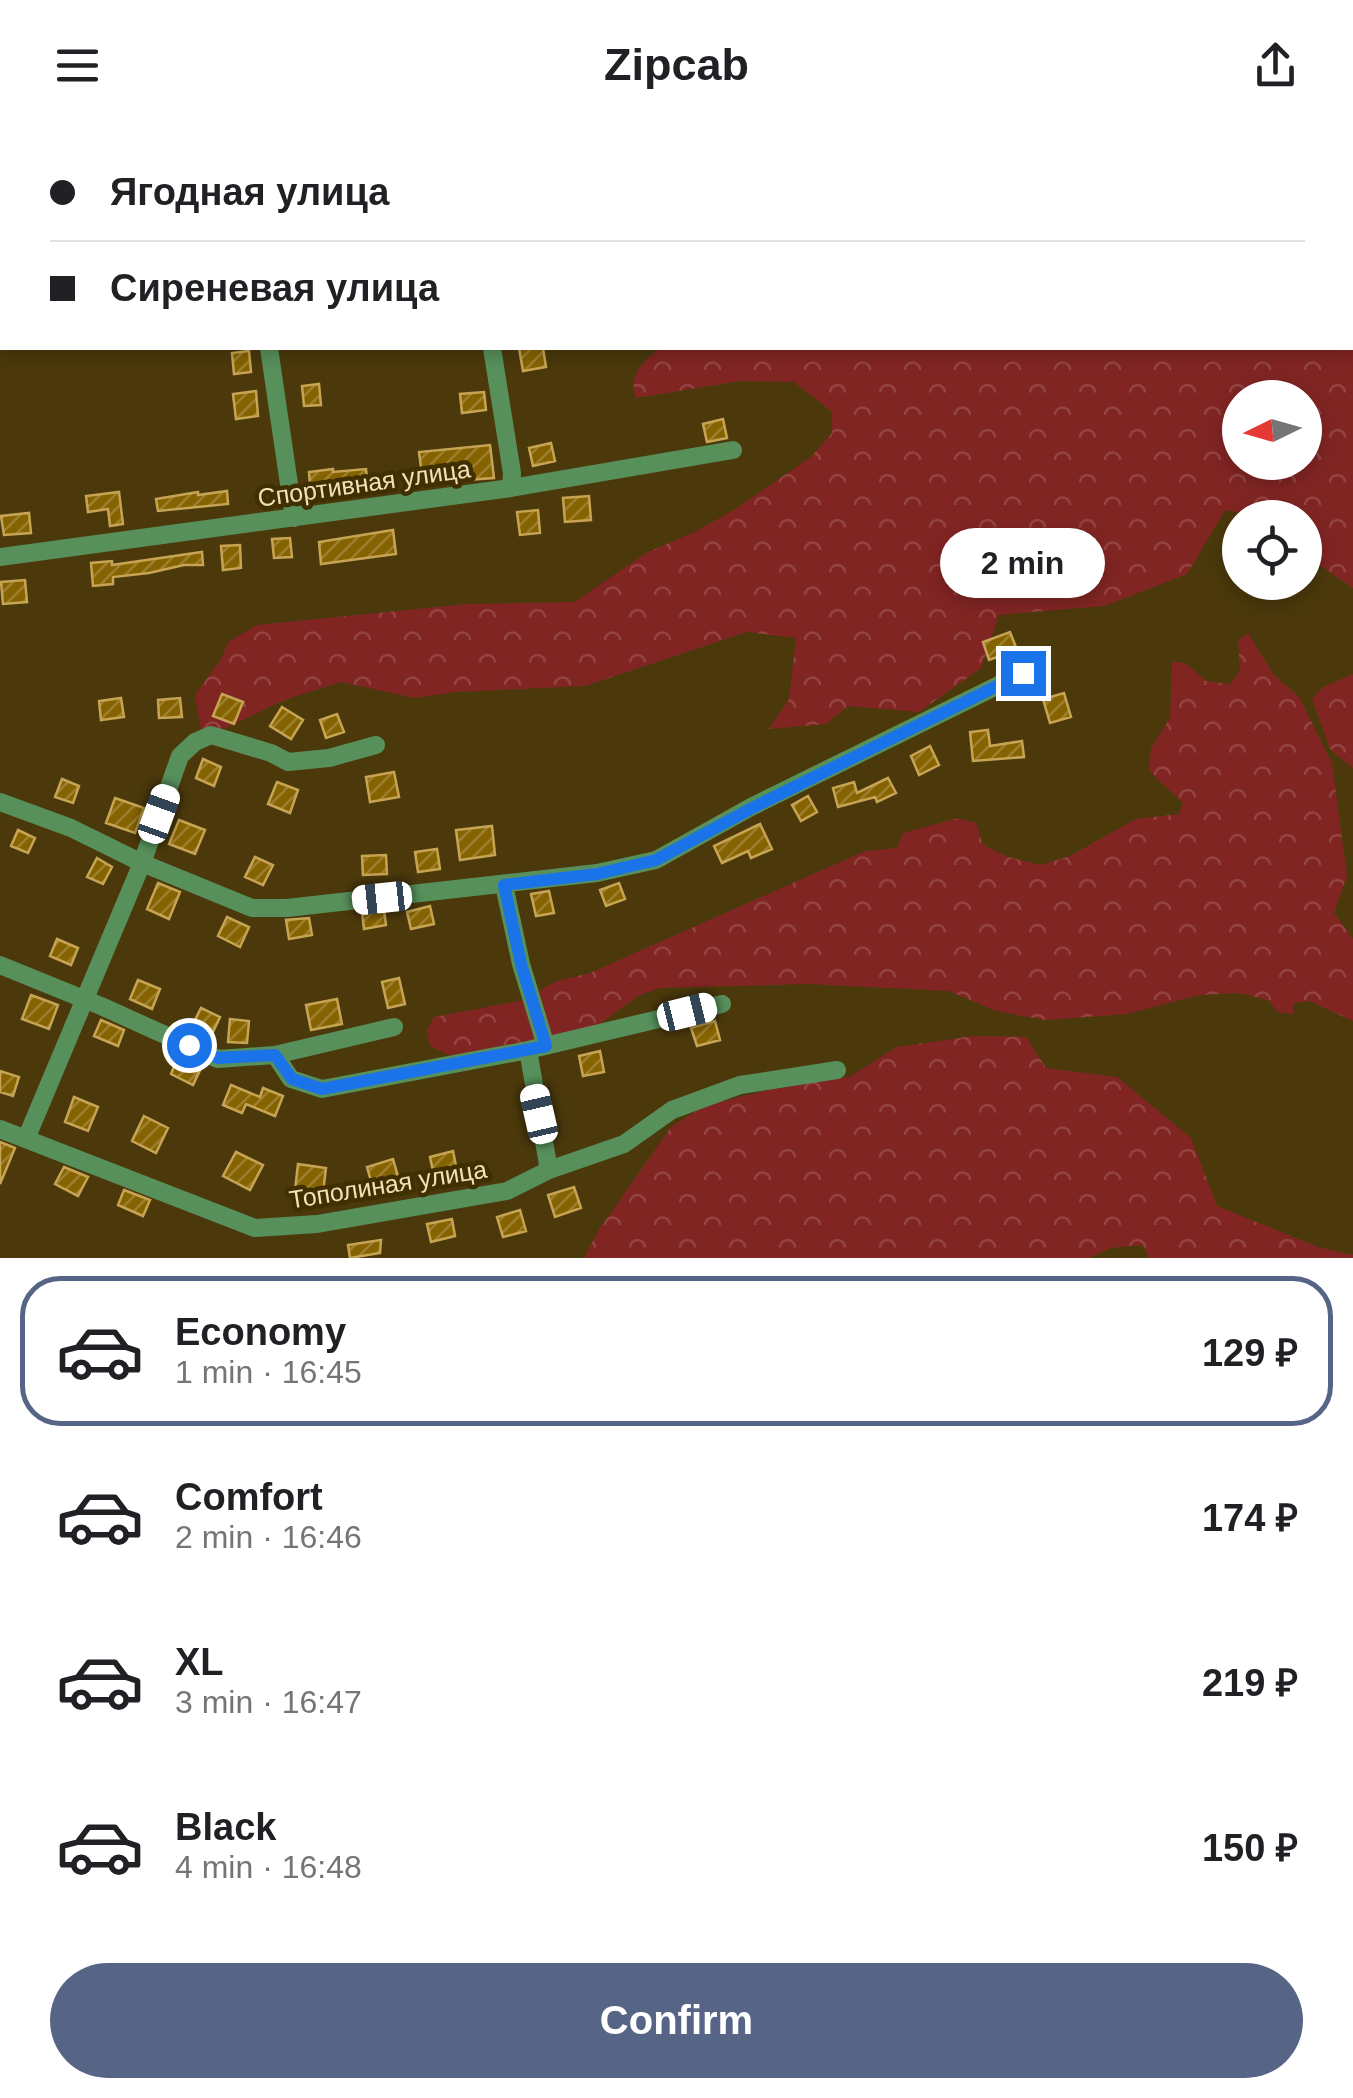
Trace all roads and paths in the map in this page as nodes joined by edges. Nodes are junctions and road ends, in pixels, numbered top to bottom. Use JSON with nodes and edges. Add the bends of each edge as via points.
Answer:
{"nodes":[{"id":1,"x":269,"y":350,"type":"edge"},
{"id":2,"x":492,"y":350,"type":"edge"},
{"id":3,"x":733,"y":450,"type":"dead end"},
{"id":4,"x":511,"y":488,"type":"junction"},
{"id":5,"x":294,"y":518,"type":"junction"},
{"id":6,"x":0,"y":557,"type":"edge"},
{"id":7,"x":1021,"y":678,"type":"dead end"},
{"id":8,"x":376,"y":745,"type":"dead end"},
{"id":9,"x":0,"y":802,"type":"edge"},
{"id":10,"x":142,"y":864,"type":"junction"},
{"id":11,"x":504,"y":885,"type":"junction"},
{"id":12,"x":0,"y":966,"type":"edge"},
{"id":13,"x":86,"y":1000,"type":"junction"},
{"id":14,"x":722,"y":1004,"type":"dead end"},
{"id":15,"x":394,"y":1027,"type":"dead end"},
{"id":16,"x":537,"y":1048,"type":"junction"},
{"id":17,"x":275,"y":1055,"type":"junction"},
{"id":18,"x":837,"y":1070,"type":"dead end"},
{"id":19,"x":0,"y":1129,"type":"edge"},
{"id":20,"x":26,"y":1139,"type":"junction"},
{"id":21,"x":549,"y":1170,"type":"junction"}],
"edges":[{"from":1,"to":5,"type":"street"},
{"from":2,"to":4,"type":"street"},
{"from":3,"to":4,"type":"street","name":"Спортивная улица"},
{"from":4,"to":5,"type":"street","name":"Спортивная улица"},
{"from":5,"to":6,"type":"street","name":"Спортивная улица"},
{"from":7,"to":11,"type":"street","via":[[1023,673],[656,860]]},
{"from":8,"to":10,"type":"street","via":[[288,762],[211,735],[195,742],[180,756]]},
{"from":9,"to":10,"type":"street"},
{"from":10,"to":11,"type":"street","via":[[252,908]]},
{"from":10,"to":13,"type":"street"},
{"from":11,"to":16,"type":"street"},
{"from":12,"to":13,"type":"street"},
{"from":13,"to":17,"type":"street","via":[[218,1058]]},
{"from":13,"to":20,"type":"street"},
{"from":14,"to":16,"type":"street"},
{"from":15,"to":17,"type":"street"},
{"from":16,"to":17,"type":"street","via":[[322,1089],[292,1079]]},
{"from":16,"to":21,"type":"street"},
{"from":18,"to":21,"type":"street","name":"Тополиная улица","via":[[740,1085],[672,1110],[624,1144]]},
{"from":19,"to":20,"type":"street","name":"Тополиная улица"},
{"from":20,"to":21,"type":"street","name":"Тополиная улица","via":[[255,1228],[459,1201],[507,1191]]}]}
